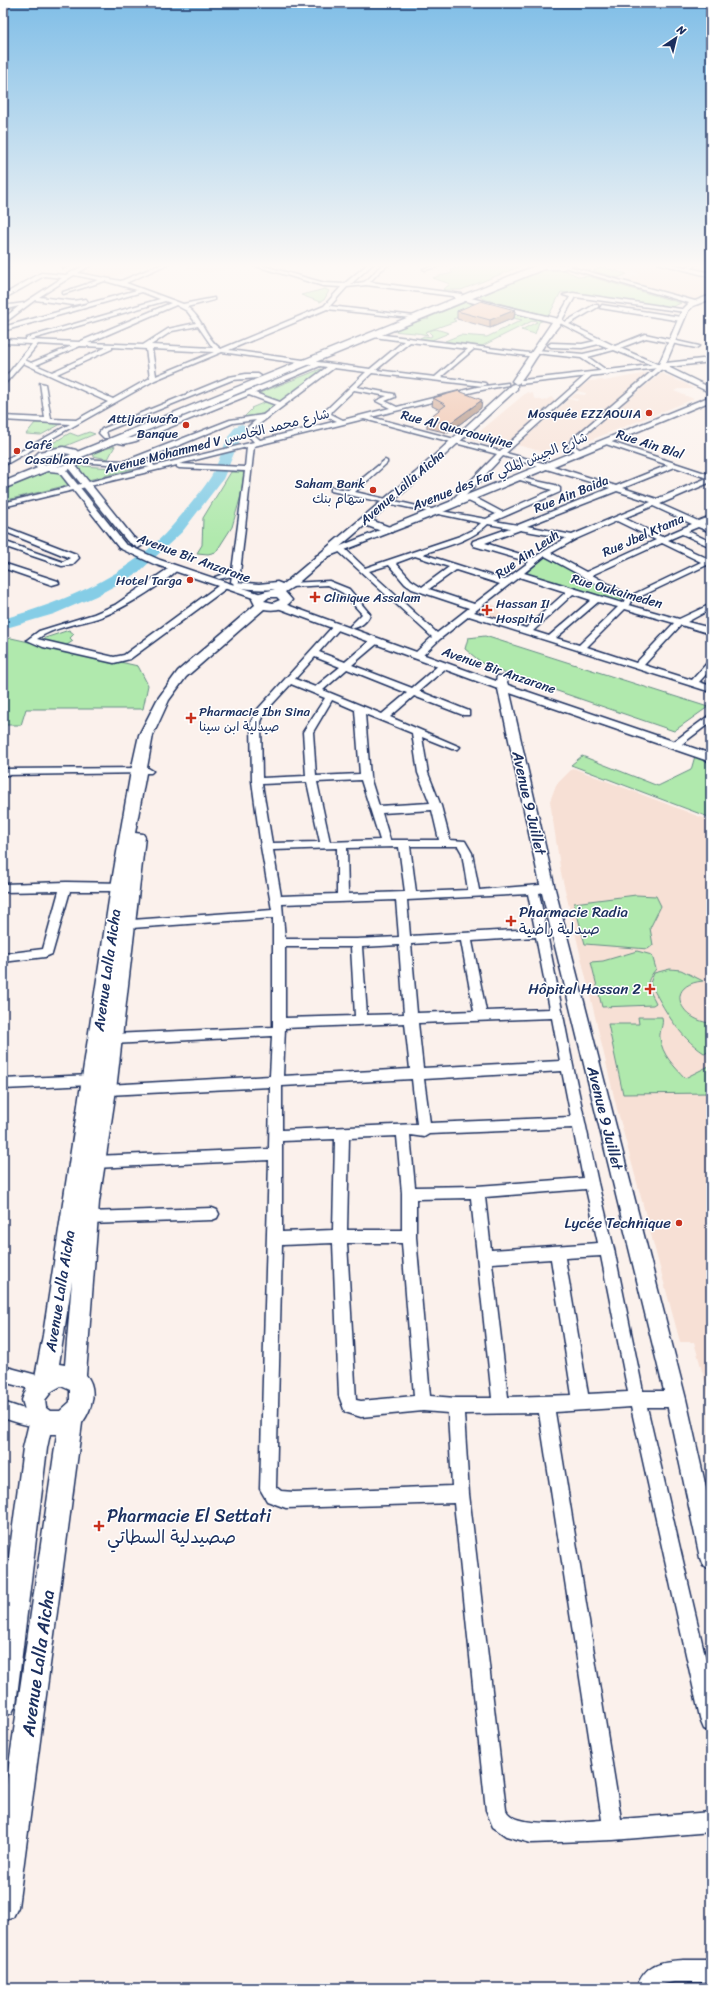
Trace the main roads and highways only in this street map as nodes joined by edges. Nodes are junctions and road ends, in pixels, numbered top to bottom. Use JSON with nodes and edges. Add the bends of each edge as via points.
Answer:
{"nodes":[{"id":1,"x":310,"y":356,"type":"edge"},
{"id":2,"x":326,"y":356,"type":"edge"},
{"id":3,"x":534,"y":356,"type":"edge"},
{"id":4,"x":110,"y":439,"type":"junction"},
{"id":5,"x":39,"y":464,"type":"junction"},
{"id":6,"x":3,"y":478,"type":"edge"},
{"id":7,"x":3,"y":486,"type":"edge"},
{"id":8,"x":364,"y":521,"type":"junction"},
{"id":9,"x":388,"y":530,"type":"road end"},
{"id":10,"x":237,"y":580,"type":"road end"},
{"id":11,"x":278,"y":595,"type":"junction"},
{"id":12,"x":121,"y":924,"type":"junction"},
{"id":13,"x":76,"y":1379,"type":"junction"},
{"id":14,"x":44,"y":1383,"type":"junction"},
{"id":15,"x":71,"y":1418,"type":"junction"},
{"id":16,"x":40,"y":1419,"type":"junction"},
{"id":17,"x":3,"y":1704,"type":"edge"},
{"id":18,"x":3,"y":1907,"type":"edge"}],
"edges":[{"from":1,"to":4,"type":"main road"},
{"from":2,"to":4,"type":"main road","via":[[224,400]]},
{"from":3,"to":8,"type":"main road","name":"Avenue Lalla Aicha","via":[[515,383],[456,440]]},
{"from":4,"to":5,"type":"main road","via":[[74,458]]},
{"from":5,"to":6,"type":"main road"},
{"from":5,"to":7,"type":"main road"},
{"from":8,"to":9,"type":"main road"},
{"from":8,"to":11,"type":"main road","name":"Avenue Lalla Aicha"},
{"from":10,"to":11,"type":"main road","via":[[264,587]]},
{"from":11,"to":12,"type":"main road","name":"Avenue Lalla Aicha","via":[[196,660],[175,682],[152,720],[146,735]]},
{"from":12,"to":13,"type":"main road","name":"Avenue Lalla Aicha","via":[[107,1090],[94,1162],[88,1218]]},
{"from":12,"to":14,"type":"main road","name":"Avenue Lalla Aicha","via":[[92,1080],[54,1335]]},
{"from":13,"to":14,"type":"main road","name":"Avenue Lalla Aicha","via":[[61,1375]]},
{"from":13,"to":15,"type":"main road","name":"Avenue Lalla Aicha","via":[[80,1384],[83,1398],[77,1412]]},
{"from":14,"to":16,"type":"main road","name":"Avenue Lalla Aicha","via":[[34,1402],[34,1410]]},
{"from":15,"to":16,"type":"main road","via":[[56,1424]]},
{"from":15,"to":18,"type":"main road","name":"Avenue Lalla Aicha"},
{"from":16,"to":17,"type":"main road","name":"Avenue Lalla Aicha"}]}
